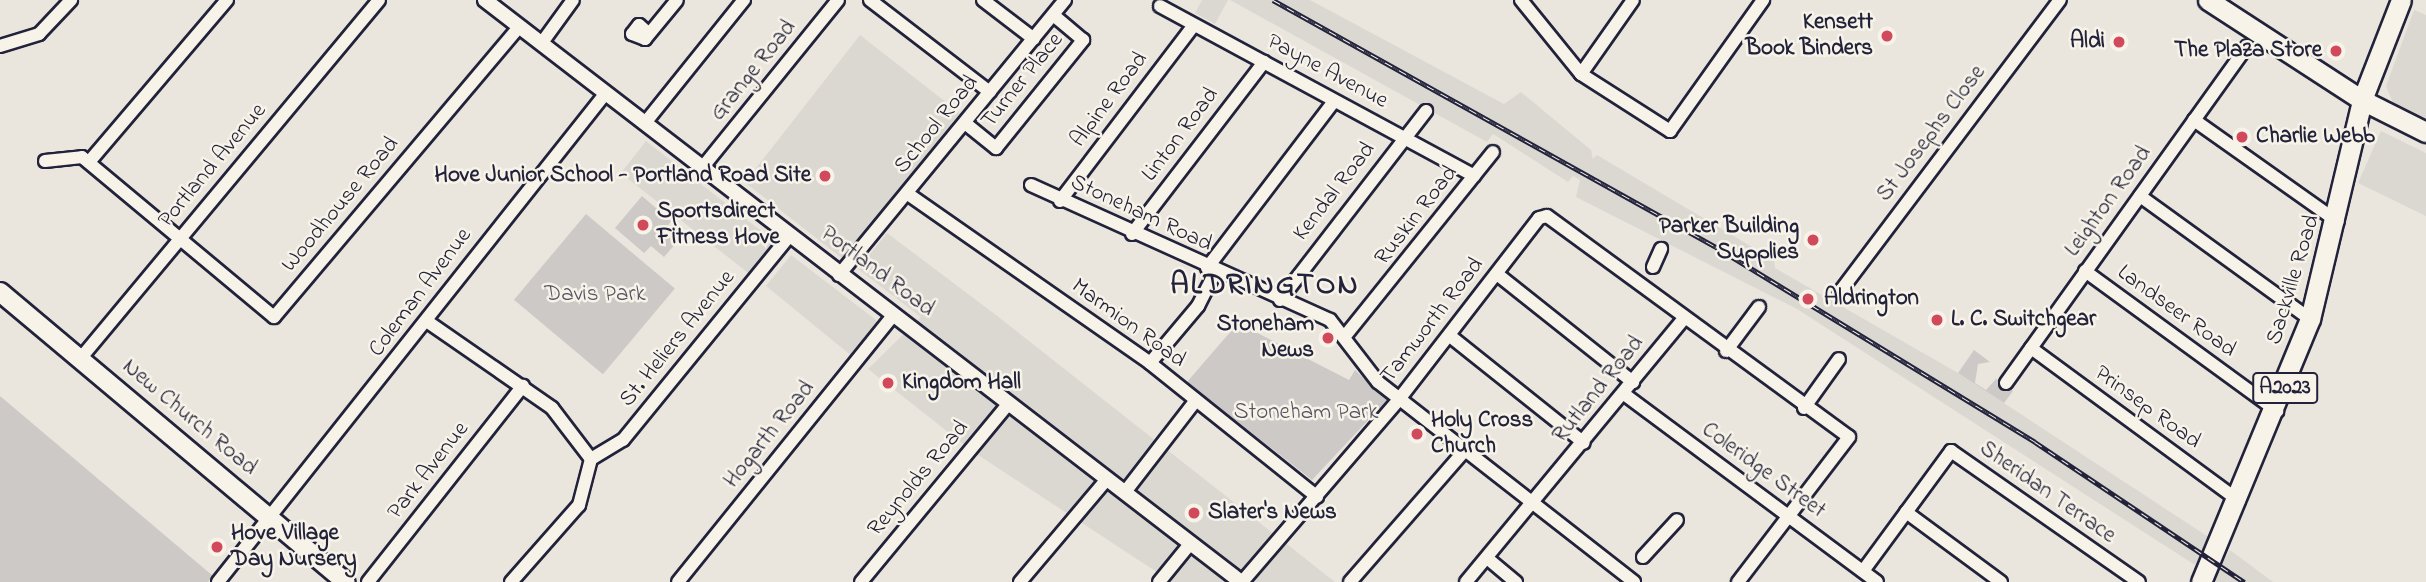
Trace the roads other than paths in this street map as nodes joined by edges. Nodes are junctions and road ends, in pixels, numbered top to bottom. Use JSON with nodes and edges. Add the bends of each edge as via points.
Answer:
{"nodes":[{"id":1,"x":71,"y":0,"type":"edge"},
{"id":2,"x":227,"y":0,"type":"edge"},
{"id":3,"x":379,"y":0,"type":"edge"},
{"id":4,"x":485,"y":0,"type":"edge"},
{"id":5,"x":573,"y":0,"type":"edge"},
{"id":6,"x":677,"y":0,"type":"edge"},
{"id":7,"x":744,"y":0,"type":"edge"},
{"id":8,"x":838,"y":0,"type":"edge"},
{"id":9,"x":870,"y":0,"type":"edge"},
{"id":10,"x":983,"y":0,"type":"edge"},
{"id":11,"x":1065,"y":0,"type":"edge"},
{"id":12,"x":1521,"y":0,"type":"edge"},
{"id":13,"x":1633,"y":0,"type":"edge"},
{"id":14,"x":1763,"y":0,"type":"edge"},
{"id":15,"x":2060,"y":0,"type":"edge"},
{"id":16,"x":2208,"y":0,"type":"edge"},
{"id":17,"x":2401,"y":0,"type":"edge"},
{"id":18,"x":1160,"y":6,"type":"dead end"},
{"id":19,"x":1053,"y":15,"type":"junction"},
{"id":20,"x":1194,"y":25,"type":"junction"},
{"id":21,"x":519,"y":27,"type":"junction"},
{"id":22,"x":648,"y":33,"type":"dead end"},
{"id":23,"x":1034,"y":39,"type":"junction"},
{"id":24,"x":541,"y":44,"type":"junction"},
{"id":25,"x":2247,"y":46,"type":"dead end"},
{"id":26,"x":0,"y":47,"type":"edge"},
{"id":27,"x":1264,"y":62,"type":"junction"},
{"id":28,"x":1581,"y":74,"type":"junction"},
{"id":29,"x":990,"y":92,"type":"junction"},
{"id":30,"x":605,"y":94,"type":"junction"},
{"id":31,"x":2362,"y":100,"type":"junction"},
{"id":32,"x":1334,"y":101,"type":"junction"},
{"id":33,"x":1426,"y":111,"type":"dead end"},
{"id":34,"x":2194,"y":120,"type":"junction"},
{"id":35,"x":645,"y":123,"type":"junction"},
{"id":36,"x":965,"y":123,"type":"junction"},
{"id":37,"x":2426,"y":132,"type":"edge"},
{"id":38,"x":1404,"y":138,"type":"junction"},
{"id":39,"x":1493,"y":152,"type":"dead end"},
{"id":40,"x":45,"y":161,"type":"dead end"},
{"id":41,"x":89,"y":162,"type":"junction"},
{"id":42,"x":702,"y":168,"type":"junction"},
{"id":43,"x":1474,"y":176,"type":"junction"},
{"id":44,"x":1031,"y":185,"type":"dead end"},
{"id":45,"x":908,"y":194,"type":"junction"},
{"id":46,"x":2140,"y":196,"type":"junction"},
{"id":47,"x":1060,"y":201,"type":"junction"},
{"id":48,"x":2338,"y":222,"type":"junction"},
{"id":49,"x":1132,"y":234,"type":"junction"},
{"id":50,"x":790,"y":235,"type":"junction"},
{"id":51,"x":180,"y":240,"type":"junction"},
{"id":52,"x":1661,"y":249,"type":"dead end"},
{"id":53,"x":1211,"y":270,"type":"junction"},
{"id":54,"x":2085,"y":271,"type":"junction"},
{"id":55,"x":1497,"y":274,"type":"junction"},
{"id":56,"x":839,"y":275,"type":"junction"},
{"id":57,"x":1646,"y":276,"type":"junction"},
{"id":58,"x":0,"y":292,"type":"edge"},
{"id":59,"x":1839,"y":293,"type":"dead end"},
{"id":60,"x":1280,"y":300,"type":"junction"},
{"id":61,"x":1759,"y":306,"type":"dead end"},
{"id":62,"x":894,"y":314,"type":"junction"},
{"id":63,"x":2310,"y":318,"type":"junction"},
{"id":64,"x":1683,"y":320,"type":"junction"},
{"id":65,"x":428,"y":322,"type":"junction"},
{"id":66,"x":1345,"y":336,"type":"junction"},
{"id":67,"x":1450,"y":336,"type":"junction"},
{"id":68,"x":2031,"y":348,"type":"junction"},
{"id":69,"x":1726,"y":351,"type":"junction"},
{"id":70,"x":80,"y":359,"type":"junction"},
{"id":71,"x":1839,"y":359,"type":"dead end"},
{"id":72,"x":1150,"y":363,"type":"junction"},
{"id":73,"x":1633,"y":382,"type":"junction"},
{"id":74,"x":2006,"y":383,"type":"dead end"},
{"id":75,"x":523,"y":386,"type":"junction"},
{"id":76,"x":1624,"y":394,"type":"junction"},
{"id":77,"x":1400,"y":398,"type":"junction"},
{"id":78,"x":1196,"y":400,"type":"junction"},
{"id":79,"x":1009,"y":403,"type":"junction"},
{"id":80,"x":1804,"y":408,"type":"junction"},
{"id":81,"x":2277,"y":411,"type":"junction"},
{"id":82,"x":1584,"y":443,"type":"junction"},
{"id":83,"x":1466,"y":449,"type":"junction"},
{"id":84,"x":591,"y":459,"type":"junction"},
{"id":85,"x":1107,"y":479,"type":"junction"},
{"id":86,"x":1125,"y":492,"type":"junction"},
{"id":87,"x":1317,"y":497,"type":"junction"},
{"id":88,"x":1534,"y":501,"type":"junction"},
{"id":89,"x":2239,"y":501,"type":"junction"},
{"id":90,"x":1906,"y":512,"type":"junction"},
{"id":91,"x":1790,"y":517,"type":"junction"},
{"id":92,"x":270,"y":518,"type":"junction"},
{"id":93,"x":1677,"y":520,"type":"dead end"},
{"id":94,"x":1190,"y":544,"type":"junction"},
{"id":95,"x":1487,"y":558,"type":"junction"},
{"id":96,"x":1863,"y":571,"type":"junction"},
{"id":97,"x":1746,"y":579,"type":"edge"},
{"id":98,"x":1630,"y":580,"type":"edge"},
{"id":99,"x":218,"y":582,"type":"edge"},
{"id":100,"x":346,"y":582,"type":"edge"},
{"id":101,"x":368,"y":582,"type":"edge"},
{"id":102,"x":511,"y":582,"type":"edge"},
{"id":103,"x":678,"y":582,"type":"edge"},
{"id":104,"x":861,"y":582,"type":"edge"},
{"id":105,"x":1020,"y":582,"type":"edge"},
{"id":106,"x":1159,"y":582,"type":"edge"},
{"id":107,"x":1242,"y":582,"type":"edge"},
{"id":108,"x":1350,"y":582,"type":"edge"},
{"id":109,"x":1466,"y":582,"type":"edge"},
{"id":110,"x":1516,"y":582,"type":"edge"},
{"id":111,"x":1877,"y":582,"type":"edge"},
{"id":112,"x":2001,"y":582,"type":"edge"},
{"id":113,"x":2139,"y":582,"type":"edge"},
{"id":114,"x":2201,"y":582,"type":"edge"}],
"edges":[{"from":1,"to":26,"type":"street","via":[[38,34]]},
{"from":2,"to":41,"type":"street"},
{"from":3,"to":51,"type":"street","name":"Portland Avenue"},
{"from":4,"to":21,"type":"street","name":"Portland Road"},
{"from":5,"to":24,"type":"street"},
{"from":6,"to":22,"type":"street"},
{"from":7,"to":35,"type":"street"},
{"from":8,"to":42,"type":"street","name":"Grange Road"},
{"from":9,"to":29,"type":"street"},
{"from":10,"to":23,"type":"street"},
{"from":11,"to":19,"type":"street","name":"School Road"},
{"from":12,"to":28,"type":"street"},
{"from":13,"to":28,"type":"street"},
{"from":14,"to":28,"type":"street","via":[[1676,130]]},
{"from":15,"to":59,"type":"street","name":"St Josephs Close"},
{"from":16,"to":31,"type":"main road"},
{"from":17,"to":31,"type":"main road","number":"A2023"},
{"from":18,"to":20,"type":"street","name":"Payne Avenue"},
{"from":19,"to":23,"type":"street","name":"School Road"},
{"from":19,"to":36,"type":"street","name":"Turner Place","via":[[1083,40],[996,148]]},
{"from":20,"to":27,"type":"street","name":"Payne Avenue"},
{"from":20,"to":47,"type":"street","name":"Alpine Road"},
{"from":21,"to":24,"type":"street","name":"Portland Road"},
{"from":21,"to":51,"type":"street","name":"Woodhouse Road","via":[[274,317]]},
{"from":23,"to":29,"type":"street","name":"School Road"},
{"from":24,"to":30,"type":"street","name":"Portland Road"},
{"from":25,"to":34,"type":"street","name":"Leighton Road"},
{"from":27,"to":32,"type":"street","name":"Payne Avenue"},
{"from":27,"to":49,"type":"street","name":"Linton Road"},
{"from":29,"to":36,"type":"street","name":"School Road"},
{"from":30,"to":35,"type":"street","name":"Portland Road"},
{"from":30,"to":65,"type":"street","name":"Coleman Avenue"},
{"from":31,"to":37,"type":"main road"},
{"from":31,"to":48,"type":"main road","name":"Sackville Road","number":"A2023"},
{"from":32,"to":38,"type":"street","name":"Payne Avenue"},
{"from":32,"to":53,"type":"street"},
{"from":33,"to":38,"type":"street","name":"Kendal Road"},
{"from":34,"to":46,"type":"street","name":"Leighton Road"},
{"from":34,"to":48,"type":"street"},
{"from":35,"to":42,"type":"street","name":"Portland Road"},
{"from":36,"to":45,"type":"street","name":"School Road"},
{"from":38,"to":43,"type":"street","name":"Payne Avenue"},
{"from":38,"to":60,"type":"street","name":"Kendal Road"},
{"from":39,"to":43,"type":"street","name":"Ruskin Road"},
{"from":40,"to":41,"type":"street","via":[[65,156]]},
{"from":41,"to":51,"type":"street"},
{"from":42,"to":50,"type":"street","name":"Portland Road"},
{"from":43,"to":66,"type":"street","name":"Ruskin Road"},
{"from":44,"to":47,"type":"street","name":"Stoneham Road"},
{"from":45,"to":56,"type":"street","name":"School Road"},
{"from":45,"to":72,"type":"street","name":"Marmion Road"},
{"from":46,"to":54,"type":"street","name":"Leighton Road"},
{"from":46,"to":63,"type":"street"},
{"from":47,"to":49,"type":"street","name":"Stoneham Road"},
{"from":48,"to":63,"type":"main road","name":"Sackville Road","number":"A2023"},
{"from":49,"to":53,"type":"street","name":"Stoneham Road"},
{"from":50,"to":56,"type":"street","name":"Portland Road"},
{"from":50,"to":84,"type":"street","name":"St. Heliers Avenue","via":[[623,440]]},
{"from":51,"to":70,"type":"street","name":"Portland Avenue"},
{"from":52,"to":57,"type":"street"},
{"from":53,"to":60,"type":"street","name":"Stoneham Road"},
{"from":53,"to":72,"type":"street","via":[[1198,306]]},
{"from":54,"to":68,"type":"street","name":"Leighton Road"},
{"from":54,"to":81,"type":"street","name":"Landseer Road"},
{"from":55,"to":57,"type":"street","name":"Tamworth Road","via":[[1539,218],[1547,216]]},
{"from":55,"to":67,"type":"street","name":"Tamworth Road"},
{"from":55,"to":73,"type":"street"},
{"from":56,"to":62,"type":"street","name":"Portland Road"},
{"from":57,"to":64,"type":"street"},
{"from":58,"to":70,"type":"main road","name":"New Church Road"},
{"from":60,"to":66,"type":"street","name":"Stoneham Road","via":[[1330,320]]},
{"from":61,"to":69,"type":"street"},
{"from":62,"to":79,"type":"street","name":"Portland Road"},
{"from":62,"to":103,"type":"street","name":"Hogarth Road"},
{"from":63,"to":81,"type":"main road","name":"Sackville Road","number":"A2023"},
{"from":64,"to":69,"type":"street"},
{"from":64,"to":73,"type":"street","name":"Rutland Road"},
{"from":65,"to":75,"type":"street"},
{"from":65,"to":92,"type":"street","name":"Coleman Avenue"},
{"from":66,"to":77,"type":"street","name":"Stoneham Road","via":[[1366,369]]},
{"from":67,"to":77,"type":"street","name":"Tamworth Road"},
{"from":67,"to":82,"type":"street"},
{"from":68,"to":74,"type":"street","name":"Leighton Road"},
{"from":68,"to":89,"type":"street","name":"Prinsep Road"},
{"from":69,"to":80,"type":"street"},
{"from":70,"to":92,"type":"main road","name":"New Church Road"},
{"from":71,"to":80,"type":"street"},
{"from":72,"to":78,"type":"street","name":"Marmion Road"},
{"from":73,"to":76,"type":"street","name":"Rutland Road"},
{"from":75,"to":84,"type":"street","via":[[567,423]]},
{"from":75,"to":101,"type":"street","name":"Park Avenue"},
{"from":76,"to":82,"type":"street","name":"Rutland Road"},
{"from":76,"to":91,"type":"street","name":"Coleridge Street"},
{"from":77,"to":83,"type":"street","name":"Stoneham Road"},
{"from":77,"to":87,"type":"street","name":"Tamworth Road"},
{"from":78,"to":86,"type":"street"},
{"from":78,"to":87,"type":"street","name":"Marmion Road"},
{"from":79,"to":85,"type":"street","name":"Portland Road"},
{"from":79,"to":104,"type":"street","name":"Reynolds Road"},
{"from":80,"to":91,"type":"street","via":[[1849,437]]},
{"from":81,"to":89,"type":"main road","name":"Sackville Road","number":"A2023"},
{"from":82,"to":88,"type":"street","name":"Rutland Road"},
{"from":83,"to":88,"type":"street","name":"Stoneham Road"},
{"from":83,"to":108,"type":"street"},
{"from":84,"to":102,"type":"street","via":[[579,506]]},
{"from":85,"to":86,"type":"street","name":"Portland Road"},
{"from":85,"to":105,"type":"street"},
{"from":86,"to":94,"type":"street","name":"Portland Road"},
{"from":87,"to":107,"type":"street","name":"Tamworth Road"},
{"from":88,"to":95,"type":"street","name":"Rutland Road"},
{"from":88,"to":98,"type":"street","name":"Stoneham Road"},
{"from":89,"to":114,"type":"main road","name":"Sackville Road","number":"A2023"},
{"from":90,"to":96,"type":"street","name":"Sheridan Terrace"},
{"from":90,"to":112,"type":"street"},
{"from":90,"to":113,"type":"street","name":"Sheridan Terrace","via":[[1951,451]]},
{"from":91,"to":96,"type":"street","name":"Coleridge Street"},
{"from":91,"to":97,"type":"street"},
{"from":92,"to":99,"type":"street","name":"Coleman Avenue"},
{"from":92,"to":100,"type":"main road","name":"New Church Road"},
{"from":93,"to":98,"type":"street"},
{"from":94,"to":106,"type":"street"},
{"from":94,"to":107,"type":"street","name":"Portland Road"},
{"from":95,"to":109,"type":"street","name":"Rutland Road"},
{"from":95,"to":110,"type":"street"},
{"from":96,"to":111,"type":"street","name":"Coleridge Street"}]}
